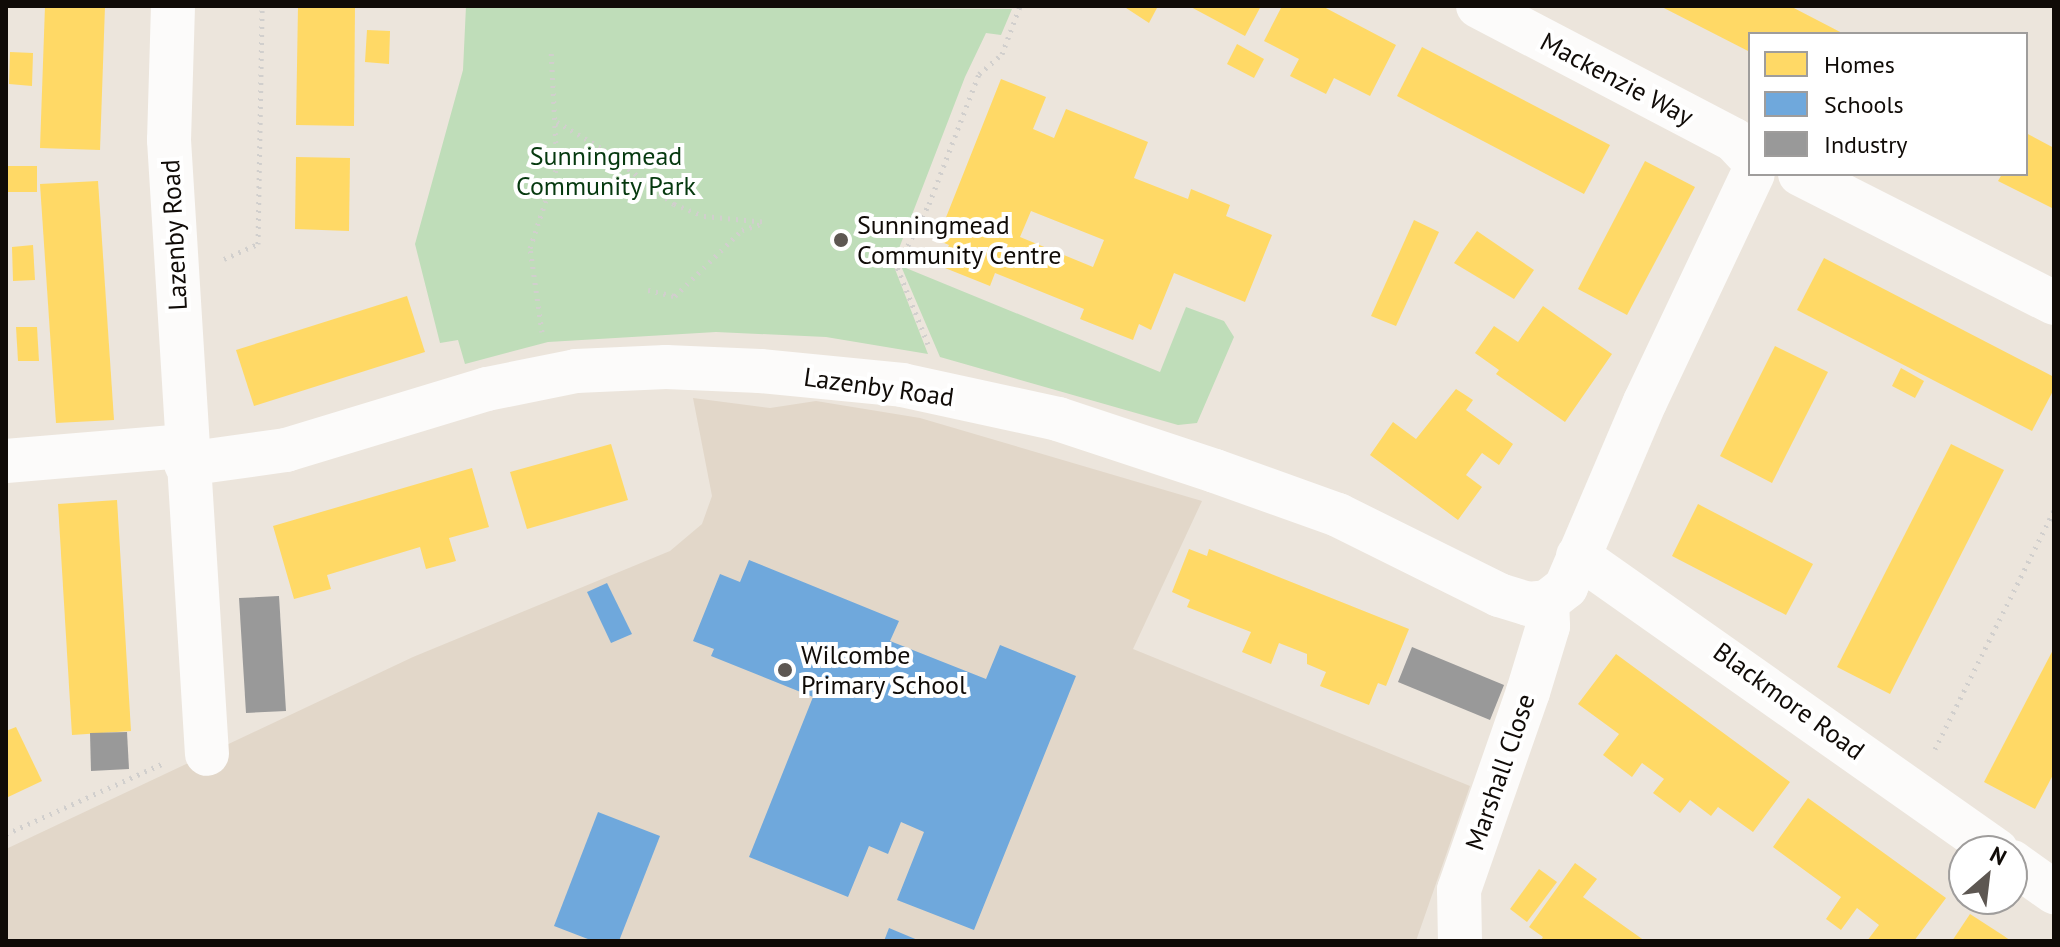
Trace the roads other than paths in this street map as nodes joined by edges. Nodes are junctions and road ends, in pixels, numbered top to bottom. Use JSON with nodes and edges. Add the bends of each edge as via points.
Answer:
{"nodes":[{"id":1,"x":173,"y":6,"type":"edge"},
{"id":2,"x":1478,"y":6,"type":"edge"},
{"id":3,"x":1748,"y":155,"type":"edge"},
{"id":4,"x":1752,"y":176,"type":"edge"},
{"id":5,"x":1804,"y":176,"type":"edge"},
{"id":6,"x":2054,"y":303,"type":"edge"},
{"id":7,"x":185,"y":455,"type":"junction"},
{"id":8,"x":6,"y":461,"type":"edge"},
{"id":9,"x":1578,"y":556,"type":"junction"},
{"id":10,"x":1547,"y":602,"type":"junction"},
{"id":11,"x":207,"y":746,"type":"road end"},
{"id":12,"x":1975,"y":835,"type":"edge"},
{"id":13,"x":2028,"y":873,"type":"edge"},
{"id":14,"x":2054,"y":892,"type":"edge"},
{"id":15,"x":1460,"y":941,"type":"edge"}],
"edges":[{"from":1,"to":7,"type":"street","name":"Lazenby Road","via":[[169,140]]},
{"from":2,"to":3,"type":"street","name":"Mackenzie Way","via":[[1734,140]]},
{"from":4,"to":9,"type":"street"},
{"from":5,"to":6,"type":"street"},
{"from":7,"to":8,"type":"street"},
{"from":7,"to":10,"type":"street","name":"Lazenby Road","via":[[286,450],[487,389],[551,376],[666,367],[729,369],[930,391],[1058,419],[1338,515],[1499,595],[1528,604]]},
{"from":7,"to":11,"type":"street","name":"Lazenby Road"},
{"from":9,"to":10,"type":"street","via":[[1566,587]]},
{"from":9,"to":12,"type":"street","name":"Blackmore Road"},
{"from":10,"to":15,"type":"street","name":"Marshall Close","via":[[1548,626],[1532,679],[1459,890]]},
{"from":13,"to":14,"type":"street"}]}
